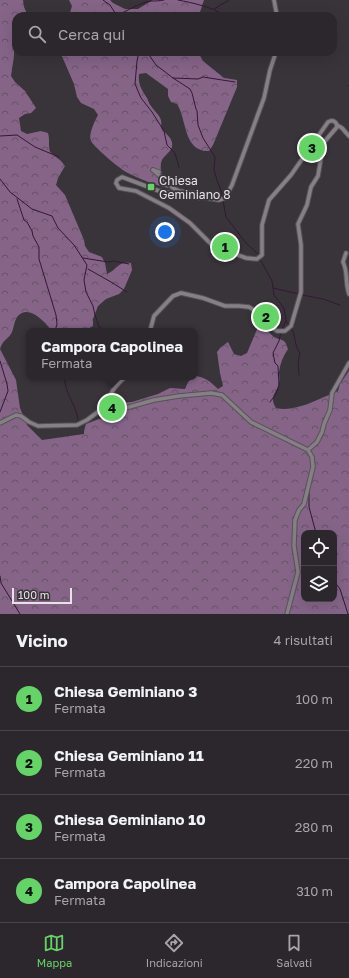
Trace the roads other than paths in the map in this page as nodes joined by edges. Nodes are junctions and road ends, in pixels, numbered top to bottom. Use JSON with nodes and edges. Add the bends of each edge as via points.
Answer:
{"nodes":[{"id":1,"x":274,"y":0,"type":"edge"},
{"id":2,"x":276,"y":12,"type":"edge"},
{"id":3,"x":275,"y":56,"type":"edge"},
{"id":4,"x":337,"y":125,"type":"junction"},
{"id":5,"x":349,"y":136,"type":"edge"},
{"id":6,"x":159,"y":172,"type":"dead end"},
{"id":7,"x":200,"y":198,"type":"junction"},
{"id":8,"x":346,"y":253,"type":"dead end"},
{"id":9,"x":349,"y":294,"type":"edge"},
{"id":10,"x":151,"y":328,"type":"edge"},
{"id":11,"x":349,"y":363,"type":"edge"},
{"id":12,"x":122,"y":380,"type":"edge"},
{"id":13,"x":110,"y":403,"type":"junction"},
{"id":14,"x":0,"y":423,"type":"edge"},
{"id":15,"x":308,"y":450,"type":"junction"},
{"id":16,"x":287,"y":614,"type":"edge"}],
"edges":[{"from":1,"to":2,"type":"street"},
{"from":3,"to":7,"type":"street","via":[[264,98],[229,191],[222,199]]},
{"from":4,"to":5,"type":"street"},
{"from":4,"to":7,"type":"street","via":[[334,121],[328,122],[291,175],[269,200],[262,226],[262,255],[257,259],[246,258],[212,244],[169,208],[136,191],[119,188],[116,181],[122,177],[159,191]]},
{"from":4,"to":10,"type":"street","via":[[325,141],[318,176],[311,186],[308,205],[298,224],[301,245],[301,292],[290,326],[285,331],[278,331],[271,327],[262,315],[249,307],[224,306],[181,293],[173,296],[154,316]]},
{"from":6,"to":7,"type":"street","via":[[153,170],[178,191],[200,194]]},
{"from":8,"to":9,"type":"street","via":[[343,262]]},
{"from":11,"to":15,"type":"street","via":[[332,393],[330,410],[322,432],[317,442]]},
{"from":12,"to":13,"type":"street","via":[[112,392]]},
{"from":13,"to":14,"type":"street","via":[[77,425],[38,426],[16,415]]},
{"from":13,"to":15,"type":"street","via":[[122,409],[179,396],[211,393],[222,395],[251,422]]},
{"from":15,"to":16,"type":"street","via":[[313,467],[306,498],[295,520],[294,546],[298,572]]}]}
